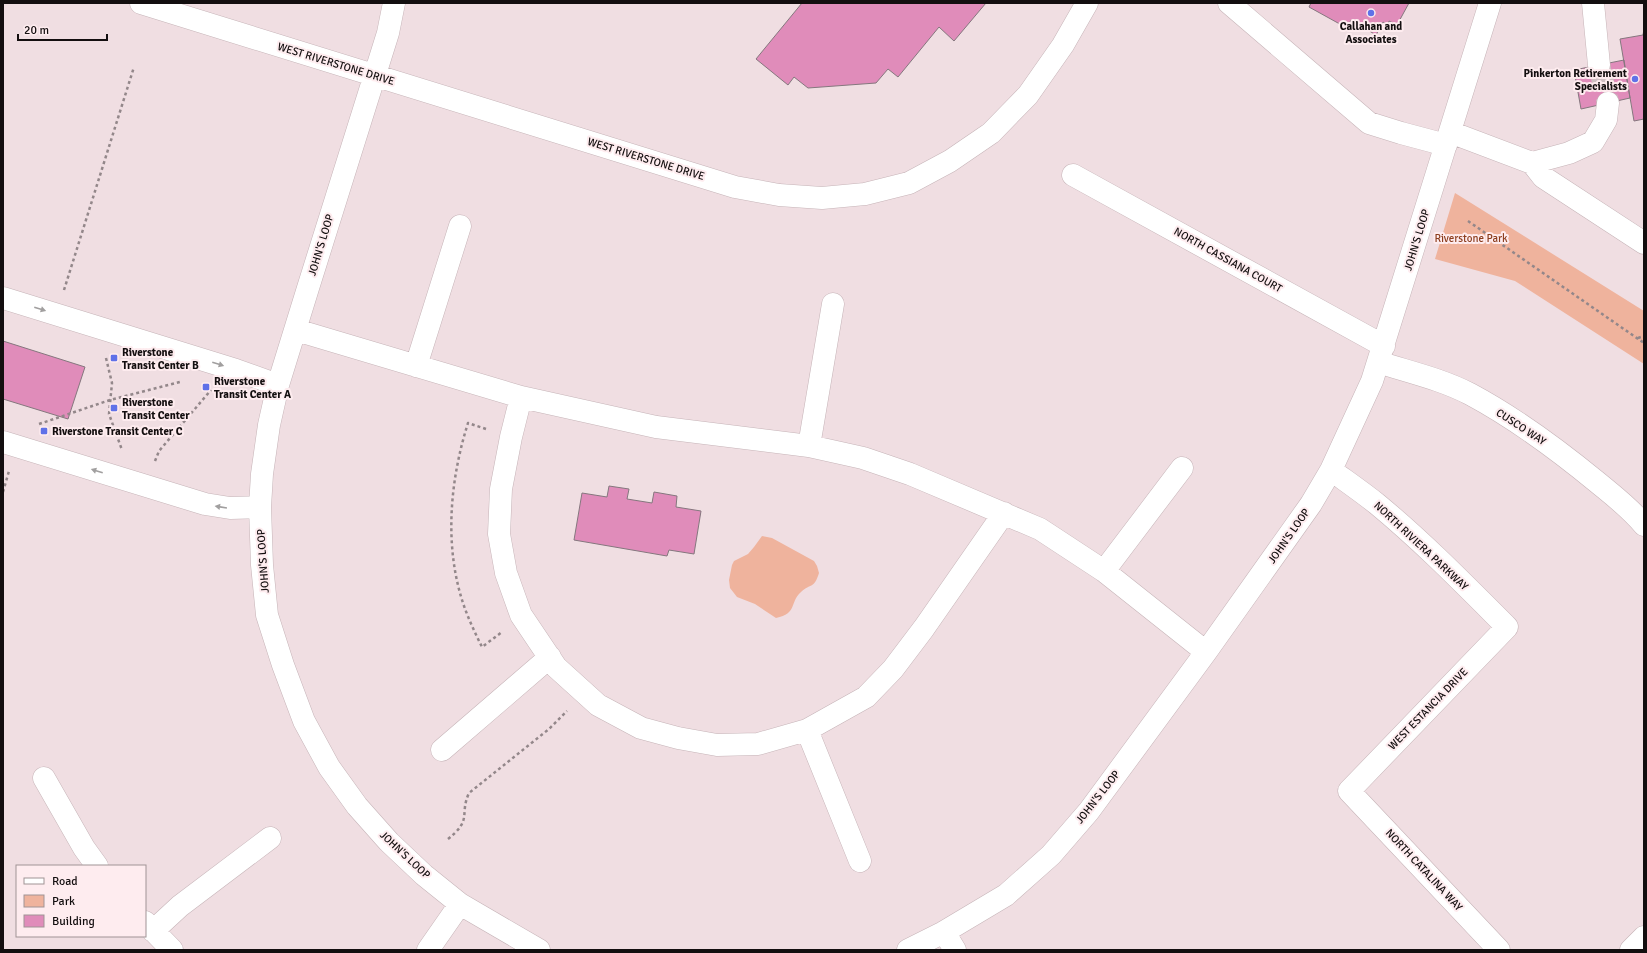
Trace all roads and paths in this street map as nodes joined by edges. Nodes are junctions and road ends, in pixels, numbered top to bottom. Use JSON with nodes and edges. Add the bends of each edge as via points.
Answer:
{"nodes":[{"id":1,"x":142,"y":3,"type":"edge"},
{"id":2,"x":394,"y":3,"type":"edge"},
{"id":3,"x":1087,"y":3,"type":"edge"},
{"id":4,"x":1229,"y":3,"type":"edge"},
{"id":5,"x":1490,"y":3,"type":"edge"},
{"id":6,"x":1593,"y":3,"type":"edge"},
{"id":7,"x":1599,"y":65,"type":"tunnel mouth"},
{"id":8,"x":134,"y":67,"type":"dead end"},
{"id":9,"x":374,"y":76,"type":"junction"},
{"id":10,"x":1608,"y":103,"type":"tunnel mouth"},
{"id":11,"x":1448,"y":139,"type":"junction"},
{"id":12,"x":1532,"y":163,"type":"junction"},
{"id":13,"x":1073,"y":175,"type":"dead end"},
{"id":14,"x":1468,"y":221,"type":"dead end"},
{"id":15,"x":460,"y":226,"type":"dead end"},
{"id":16,"x":1644,"y":243,"type":"edge"},
{"id":17,"x":3,"y":298,"type":"edge"},
{"id":18,"x":833,"y":304,"type":"dead end"},
{"id":19,"x":56,"y":314,"type":"junction"},
{"id":20,"x":296,"y":330,"type":"junction"},
{"id":21,"x":1644,"y":336,"type":"edge"},
{"id":22,"x":1638,"y":338,"type":"junction"},
{"id":23,"x":1644,"y":343,"type":"edge"},
{"id":24,"x":1381,"y":354,"type":"junction"},
{"id":25,"x":106,"y":355,"type":"dead end"},
{"id":26,"x":416,"y":366,"type":"junction"},
{"id":27,"x":186,"y":380,"type":"dead end"},
{"id":28,"x":278,"y":385,"type":"junction"},
{"id":29,"x":212,"y":388,"type":"dead end"},
{"id":30,"x":521,"y":396,"type":"junction"},
{"id":31,"x":110,"y":400,"type":"junction"},
{"id":32,"x":33,"y":426,"type":"dead end"},
{"id":33,"x":511,"y":437,"type":"junction"},
{"id":34,"x":3,"y":442,"type":"edge"},
{"id":35,"x":809,"y":446,"type":"junction"},
{"id":36,"x":123,"y":454,"type":"dead end"},
{"id":37,"x":154,"y":464,"type":"dead end"},
{"id":38,"x":1182,"y":468,"type":"dead end"},
{"id":39,"x":1331,"y":470,"type":"junction"},
{"id":40,"x":5,"y":484,"type":"dead end"},
{"id":41,"x":3,"y":492,"type":"edge"},
{"id":42,"x":260,"y":507,"type":"junction"},
{"id":43,"x":1004,"y":513,"type":"junction"},
{"id":44,"x":1644,"y":525,"type":"edge"},
{"id":45,"x":1104,"y":571,"type":"junction"},
{"id":46,"x":1507,"y":627,"type":"joint"},
{"id":47,"x":507,"y":636,"type":"dead end"},
{"id":48,"x":1206,"y":652,"type":"junction"},
{"id":49,"x":550,"y":657,"type":"junction"},
{"id":50,"x":564,"y":705,"type":"dead end"},
{"id":51,"x":807,"y":730,"type":"junction"},
{"id":52,"x":442,"y":750,"type":"dead end"},
{"id":53,"x":44,"y":778,"type":"dead end"},
{"id":54,"x":1349,"y":791,"type":"joint"},
{"id":55,"x":270,"y":838,"type":"dead end"},
{"id":56,"x":448,"y":839,"type":"dead end"},
{"id":57,"x":860,"y":861,"type":"dead end"},
{"id":58,"x":96,"y":865,"type":"edge"},
{"id":59,"x":460,"y":904,"type":"junction"},
{"id":60,"x":149,"y":926,"type":"edge"},
{"id":61,"x":1644,"y":937,"type":"edge"},
{"id":62,"x":950,"y":941,"type":"edge"},
{"id":63,"x":172,"y":950,"type":"edge"},
{"id":64,"x":428,"y":950,"type":"edge"},
{"id":65,"x":538,"y":950,"type":"edge"},
{"id":66,"x":908,"y":950,"type":"edge"},
{"id":67,"x":1499,"y":950,"type":"edge"},
{"id":68,"x":1631,"y":950,"type":"edge"}],
"edges":[{"from":1,"to":9,"type":"street","name":"WEST RIVERSTONE DRIVE"},
{"from":2,"to":9,"type":"street","name":"JOHN'S LOOP","via":[[388,33]]},
{"from":3,"to":9,"type":"street","name":"WEST RIVERSTONE DRIVE","via":[[1063,45],[1028,95],[991,133],[950,161],[909,183],[864,194],[822,198],[779,195],[735,187]]},
{"from":4,"to":11,"type":"street","via":[[1369,123],[1401,134]]},
{"from":5,"to":11,"type":"street","name":"JOHN'S LOOP"},
{"from":6,"to":7,"type":"street"},
{"from":8,"to":19,"type":"path"},
{"from":9,"to":20,"type":"street","name":"JOHN'S LOOP"},
{"from":10,"to":12,"type":"street","via":[[1606,120],[1593,142],[1570,154]]},
{"from":11,"to":12,"type":"street"},
{"from":11,"to":24,"type":"street","name":"JOHN'S LOOP"},
{"from":12,"to":16,"type":"street","via":[[1543,176]]},
{"from":13,"to":24,"type":"street","name":"NORTH CASSIANA COURT"},
{"from":14,"to":22,"type":"path"},
{"from":15,"to":26,"type":"street"},
{"from":17,"to":19,"type":"street","one_way":true},
{"from":18,"to":35,"type":"street"},
{"from":19,"to":28,"type":"street","one_way":true},
{"from":20,"to":26,"type":"street"},
{"from":20,"to":28,"type":"street","name":"JOHN'S LOOP"},
{"from":21,"to":22,"type":"path"},
{"from":22,"to":23,"type":"path"},
{"from":24,"to":39,"type":"street","name":"JOHN'S LOOP","via":[[1372,381]]},
{"from":24,"to":44,"type":"street","name":"CUSCO WAY","via":[[1470,394],[1505,415],[1587,474],[1633,511]]},
{"from":25,"to":31,"type":"path","via":[[112,383]]},
{"from":26,"to":30,"type":"street"},
{"from":27,"to":31,"type":"path"},
{"from":28,"to":42,"type":"street","name":"JOHN'S LOOP","via":[[269,425]]},
{"from":29,"to":37,"type":"path","via":[[159,450]]},
{"from":30,"to":33,"type":"street"},
{"from":30,"to":35,"type":"street","via":[[656,427]]},
{"from":31,"to":32,"type":"path"},
{"from":31,"to":36,"type":"path","via":[[109,414]]},
{"from":33,"to":47,"type":"path","via":[[468,423],[452,496],[451,524],[454,561],[462,602],[482,647],[504,631]]},
{"from":33,"to":49,"type":"street","via":[[501,489],[499,534],[506,573],[521,615]]},
{"from":42,"to":34,"type":"street","one_way":true,"via":[[230,508],[205,504]]},
{"from":35,"to":43,"type":"street","via":[[863,458],[910,474]]},
{"from":38,"to":45,"type":"street"},
{"from":39,"to":46,"type":"street","name":"NORTH RIVIERA PARKWAY","via":[[1402,526]]},
{"from":39,"to":48,"type":"street","name":"JOHN'S LOOP","via":[[1311,504]]},
{"from":40,"to":41,"type":"path"},
{"from":42,"to":59,"type":"street","name":"JOHN'S LOOP","via":[[267,615],[304,721],[329,768],[357,806],[389,842]]},
{"from":43,"to":45,"type":"street","via":[[1040,529]]},
{"from":43,"to":51,"type":"street","via":[[893,669],[866,697]]},
{"from":45,"to":48,"type":"street"},
{"from":46,"to":54,"type":"street","name":"WEST ESTANCIA DRIVE"},
{"from":48,"to":62,"type":"street","name":"JOHN'S LOOP","via":[[1089,811],[1051,855]]},
{"from":49,"to":51,"type":"street","via":[[556,667],[598,705],[641,728],[717,745],[758,744]]},
{"from":49,"to":52,"type":"street"},
{"from":50,"to":56,"type":"path","via":[[569,710],[549,729],[469,793],[465,821]]},
{"from":51,"to":57,"type":"street"},
{"from":53,"to":58,"type":"street"},
{"from":54,"to":67,"type":"street","name":"NORTH CATALINA WAY"},
{"from":55,"to":60,"type":"street","via":[[180,906]]},
{"from":59,"to":64,"type":"street"},
{"from":59,"to":65,"type":"street","name":"JOHN'S LOOP"},
{"from":60,"to":63,"type":"street"},
{"from":61,"to":68,"type":"street"},
{"from":62,"to":66,"type":"street","name":"JOHN'S LOOP"}]}
